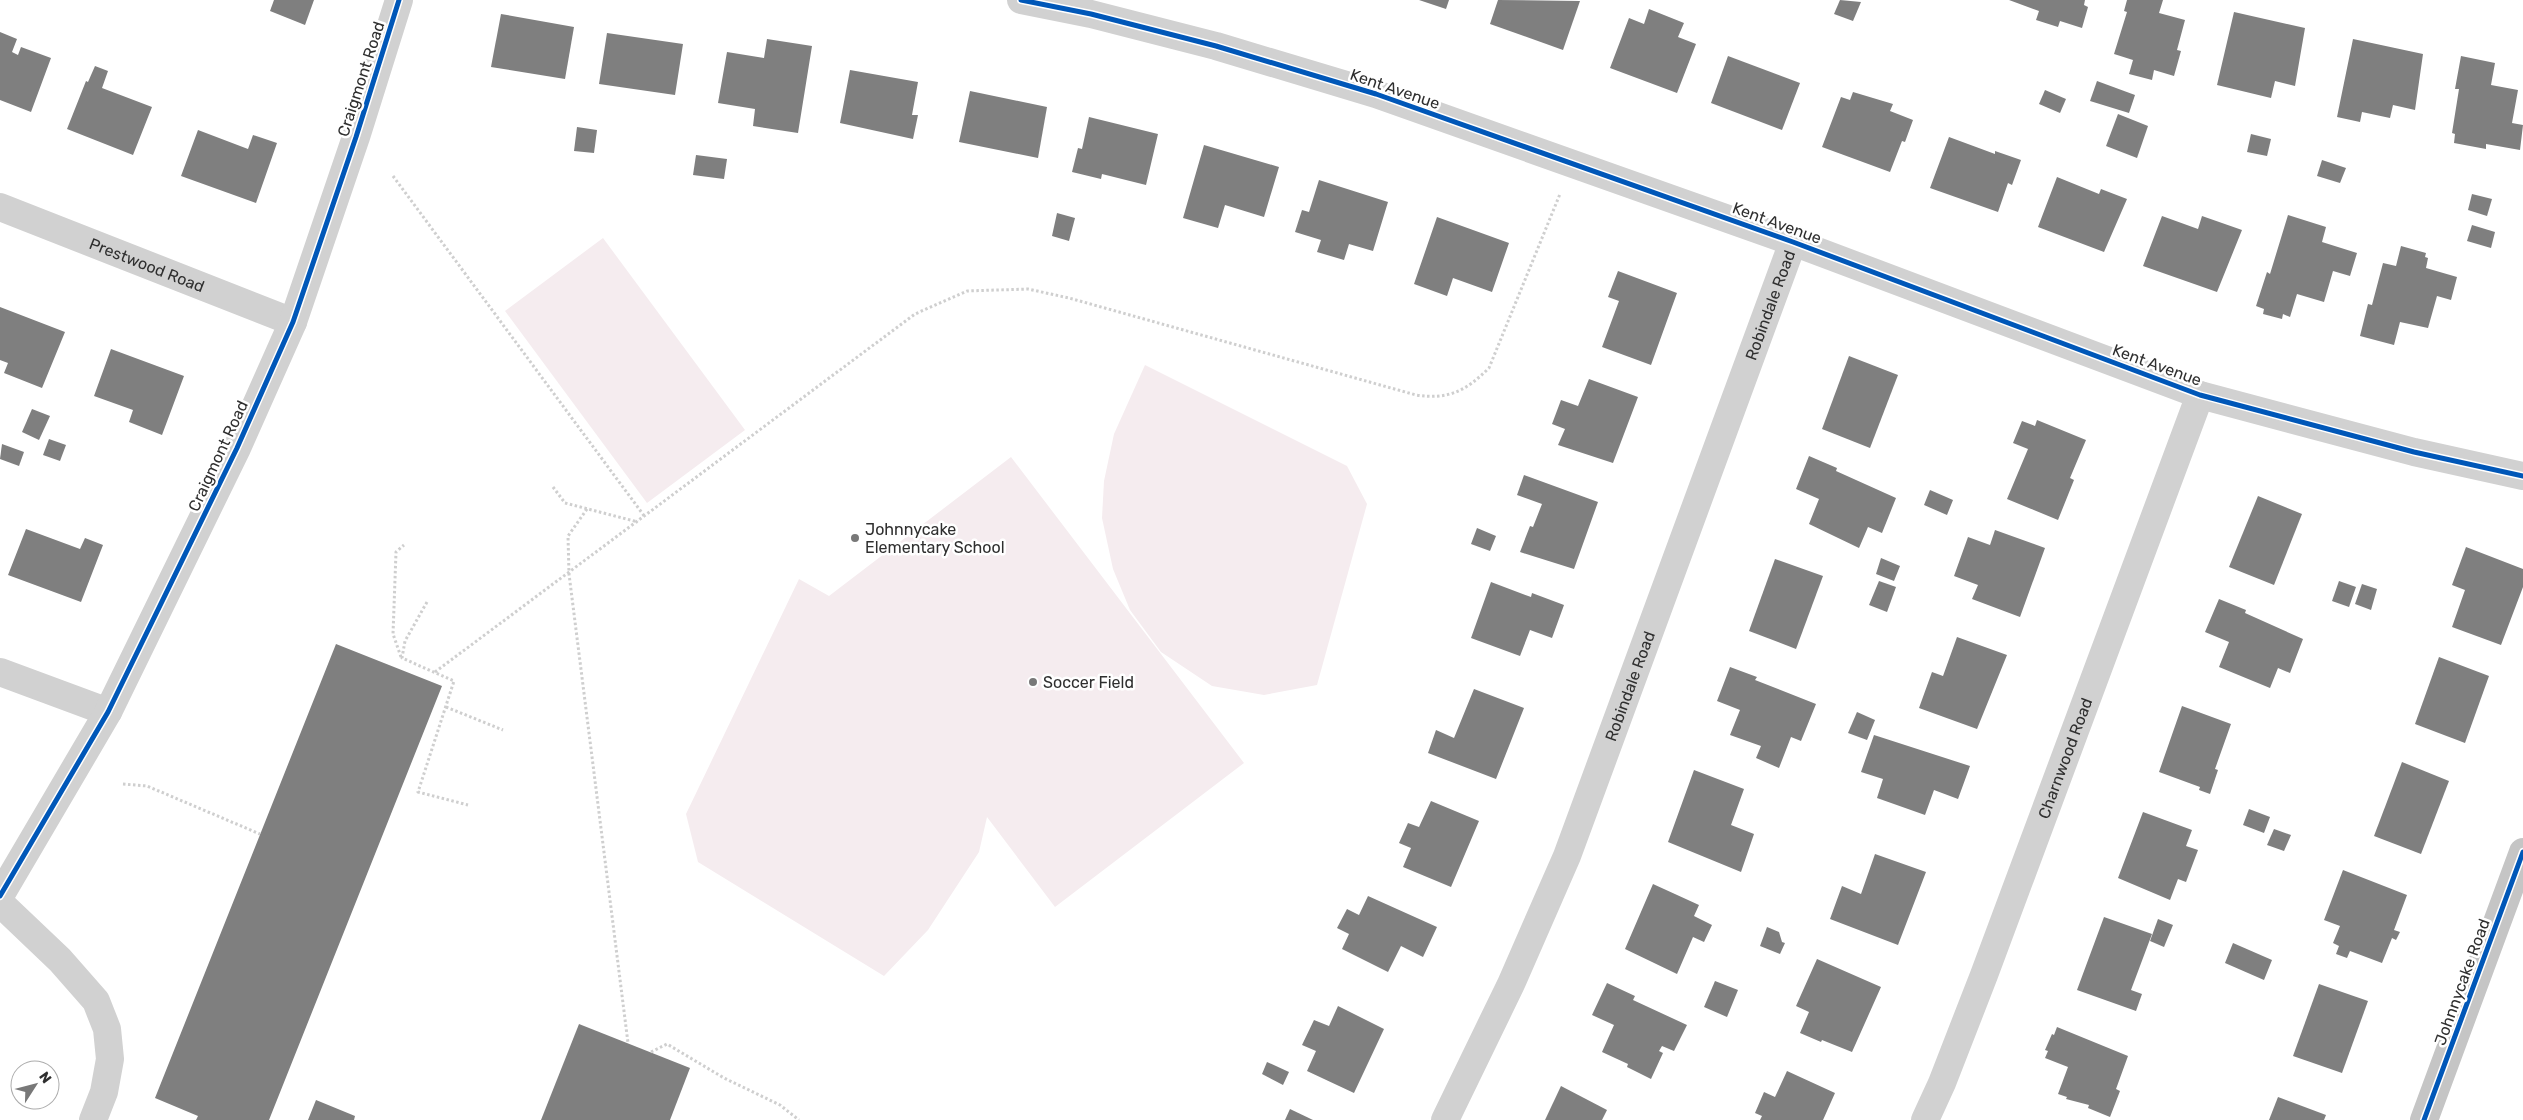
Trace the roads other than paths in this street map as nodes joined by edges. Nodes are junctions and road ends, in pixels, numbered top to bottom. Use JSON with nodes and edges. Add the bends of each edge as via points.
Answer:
{"nodes":[{"id":1,"x":399,"y":0,"type":"edge"},
{"id":2,"x":1021,"y":0,"type":"edge"},
{"id":3,"x":0,"y":207,"type":"edge"},
{"id":4,"x":1793,"y":242,"type":"junction"},
{"id":5,"x":293,"y":322,"type":"junction"},
{"id":6,"x":2200,"y":395,"type":"junction"},
{"id":7,"x":2523,"y":476,"type":"edge"},
{"id":8,"x":0,"y":672,"type":"edge"},
{"id":9,"x":108,"y":712,"type":"junction"},
{"id":10,"x":2523,"y":852,"type":"edge"},
{"id":11,"x":0,"y":896,"type":"edge"},
{"id":12,"x":0,"y":903,"type":"edge"},
{"id":13,"x":93,"y":1120,"type":"edge"},
{"id":14,"x":1445,"y":1120,"type":"edge"},
{"id":15,"x":1925,"y":1120,"type":"edge"},
{"id":16,"x":2424,"y":1120,"type":"edge"}],
"edges":[{"from":1,"to":5,"type":"street","name":"Craigmont Road"},
{"from":2,"to":4,"type":"street","name":"Kent Avenue","via":[[1216,46],[1376,94]]},
{"from":3,"to":5,"type":"street","name":"Prestwood Road"},
{"from":4,"to":6,"type":"street","name":"Kent Avenue"},
{"from":4,"to":14,"type":"street","name":"Robindale Road","via":[[1567,856],[1511,984]]},
{"from":5,"to":9,"type":"street","name":"Craigmont Road","via":[[237,448]]},
{"from":6,"to":7,"type":"street","name":"Kent Avenue","via":[[2414,452]]},
{"from":6,"to":15,"type":"street","name":"Charnwood Road","via":[[1984,974]]},
{"from":8,"to":9,"type":"street"},
{"from":9,"to":11,"type":"street","name":"Craigmont Road"},
{"from":10,"to":16,"type":"main road","name":"Johnnycake Road"},
{"from":12,"to":13,"type":"street","via":[[60,960],[96,1000],[108,1028],[110,1059],[104,1092]]}]}
